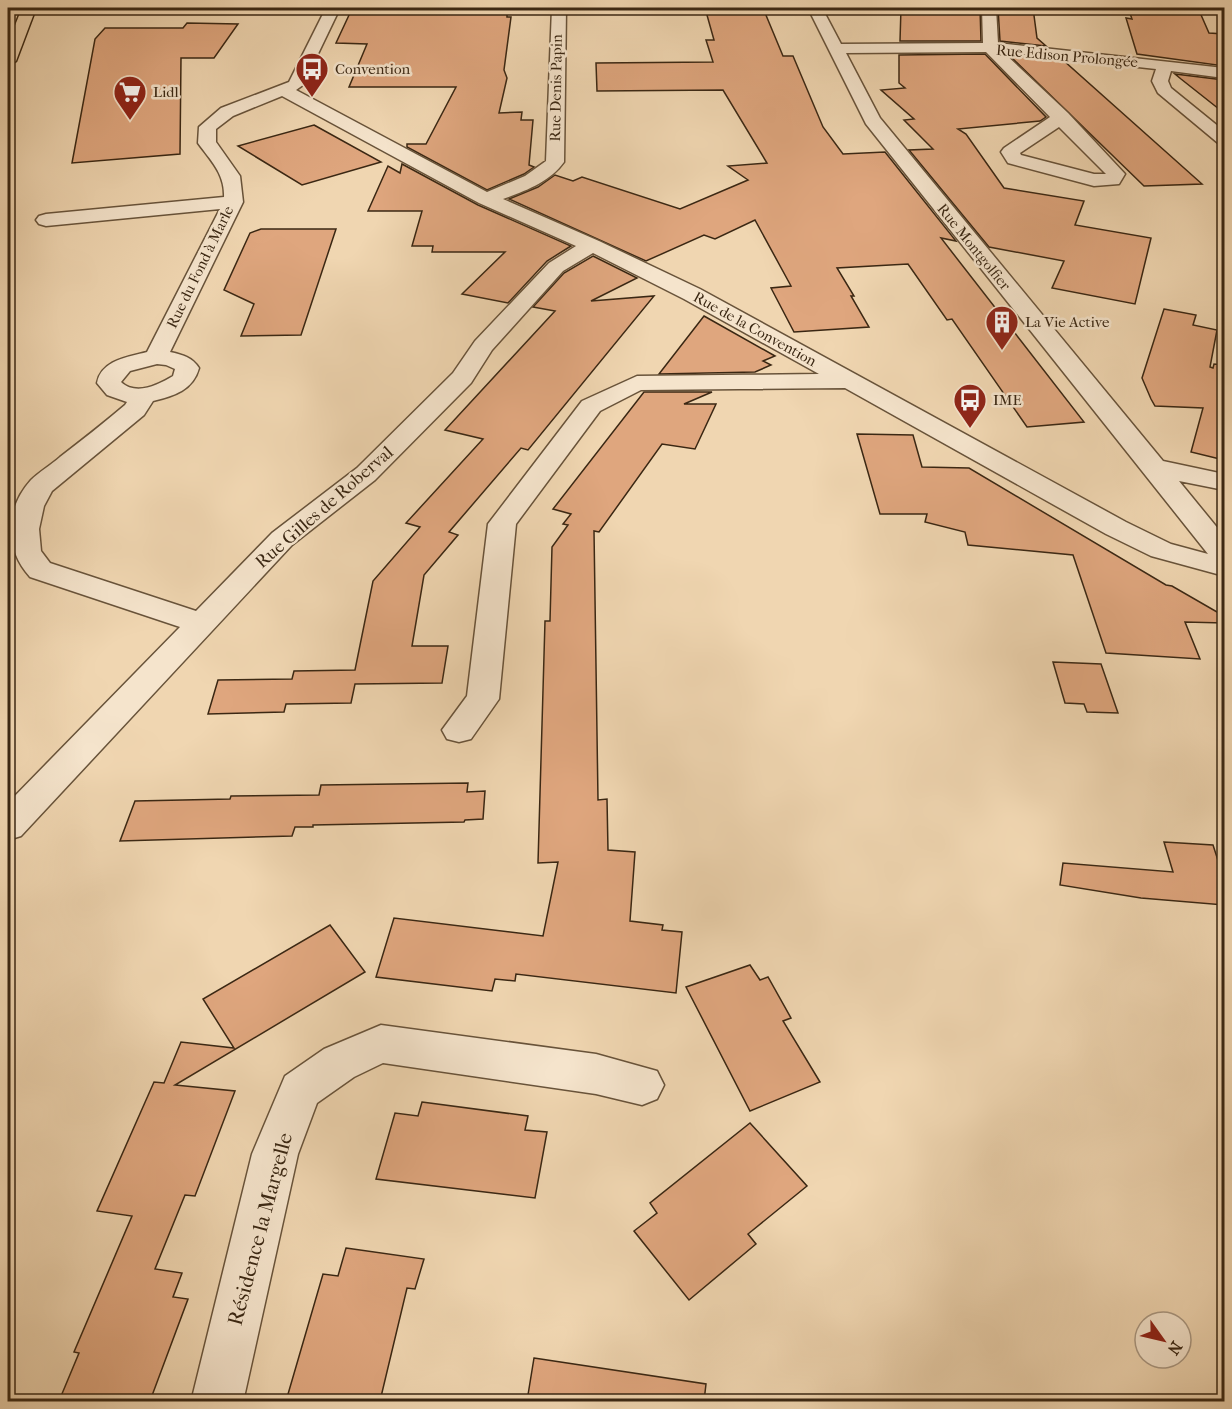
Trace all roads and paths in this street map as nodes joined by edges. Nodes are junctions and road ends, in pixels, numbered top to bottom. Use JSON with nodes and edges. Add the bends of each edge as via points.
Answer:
{"nodes":[{"id":1,"x":29,"y":8,"type":"edge"},
{"id":2,"x":333,"y":8,"type":"edge"},
{"id":3,"x":559,"y":8,"type":"edge"},
{"id":4,"x":814,"y":8,"type":"edge"},
{"id":5,"x":988,"y":8,"type":"edge"},
{"id":6,"x":991,"y":48,"type":"junction"},
{"id":7,"x":837,"y":49,"type":"junction"},
{"id":8,"x":8,"y":61,"type":"edge"},
{"id":9,"x":1165,"y":65,"type":"junction"},
{"id":10,"x":1224,"y":73,"type":"edge"},
{"id":11,"x":285,"y":91,"type":"junction"},
{"id":12,"x":1062,"y":117,"type":"junction"},
{"id":13,"x":1224,"y":139,"type":"edge"},
{"id":14,"x":486,"y":199,"type":"junction"},
{"id":15,"x":233,"y":202,"type":"junction"},
{"id":16,"x":46,"y":220,"type":"dead end"},
{"id":17,"x":592,"y":245,"type":"junction"},
{"id":18,"x":156,"y":357,"type":"junction"},
{"id":19,"x":850,"y":381,"type":"junction"},
{"id":20,"x":144,"y":395,"type":"junction"},
{"id":21,"x":1152,"y":467,"type":"junction"},
{"id":22,"x":1222,"y":481,"type":"edge"},
{"id":23,"x":1185,"y":505,"type":"junction"},
{"id":24,"x":17,"y":528,"type":"edge"},
{"id":25,"x":1224,"y":554,"type":"edge"},
{"id":26,"x":19,"y":560,"type":"edge"},
{"id":27,"x":1224,"y":565,"type":"edge"},
{"id":28,"x":201,"y":623,"type":"junction"},
{"id":29,"x":459,"y":730,"type":"dead end"},
{"id":30,"x":8,"y":826,"type":"edge"},
{"id":31,"x":642,"y":1085,"type":"dead end"},
{"id":32,"x":217,"y":1401,"type":"edge"}],
"edges":[{"from":1,"to":8,"type":"main road"},
{"from":2,"to":11,"type":"street","via":[[295,85]]},
{"from":3,"to":14,"type":"street","name":"Rue Denis Papin","via":[[555,162],[529,181]]},
{"from":4,"to":7,"type":"street","name":"Rue Montgolfier"},
{"from":5,"to":6,"type":"street"},
{"from":6,"to":7,"type":"street","name":"Rue Edison Prolongée"},
{"from":6,"to":9,"type":"street","name":"Rue Edison Prolongée"},
{"from":6,"to":12,"type":"street"},
{"from":7,"to":21,"type":"street","name":"Rue Montgolfier","via":[[872,120]]},
{"from":9,"to":10,"type":"street","name":"Rue Edison Prolongée"},
{"from":9,"to":13,"type":"street","via":[[1160,81],[1164,90]]},
{"from":11,"to":14,"type":"street","name":"Rue de la Convention"},
{"from":11,"to":15,"type":"street","name":"Rue du Fond à Marle","via":[[226,112],[208,127],[207,143],[234,180]]},
{"from":12,"to":12,"type":"street","via":[[1116,174],[1112,180],[1094,180],[1014,159],[1010,152]]},
{"from":14,"to":17,"type":"street","name":"Rue de la Convention"},
{"from":15,"to":16,"type":"street"},
{"from":15,"to":18,"type":"street","name":"Rue du Fond à Marle"},
{"from":17,"to":19,"type":"street","name":"Rue de la Convention","via":[[692,294]]},
{"from":17,"to":28,"type":"street","name":"Rue Gilles de Roberval","via":[[556,267],[483,346],[454,386],[366,474],[282,539]]},
{"from":18,"to":20,"type":"street","via":[[183,363],[187,373],[168,390]]},
{"from":18,"to":20,"type":"street","via":[[122,366],[110,377],[109,383],[120,393]]},
{"from":19,"to":27,"type":"street","name":"Rue de la Convention","via":[[1116,528],[1161,550]]},
{"from":19,"to":29,"type":"street","via":[[637,383],[591,406],[502,524],[483,699]]},
{"from":20,"to":24,"type":"street","via":[[135,410],[41,486]]},
{"from":21,"to":22,"type":"street"},
{"from":21,"to":23,"type":"street","name":"Rue Montgolfier"},
{"from":22,"to":23,"type":"street"},
{"from":23,"to":25,"type":"street","name":"Rue Montgolfier"},
{"from":24,"to":26,"type":"street","via":[[26,552]]},
{"from":26,"to":28,"type":"street"},
{"from":28,"to":30,"type":"street","name":"Rue Gilles de Roberval"},
{"from":31,"to":32,"type":"street","name":"Résidence la Margelle","via":[[596,1074],[381,1044],[339,1063],[300,1090],[275,1154]]}]}
